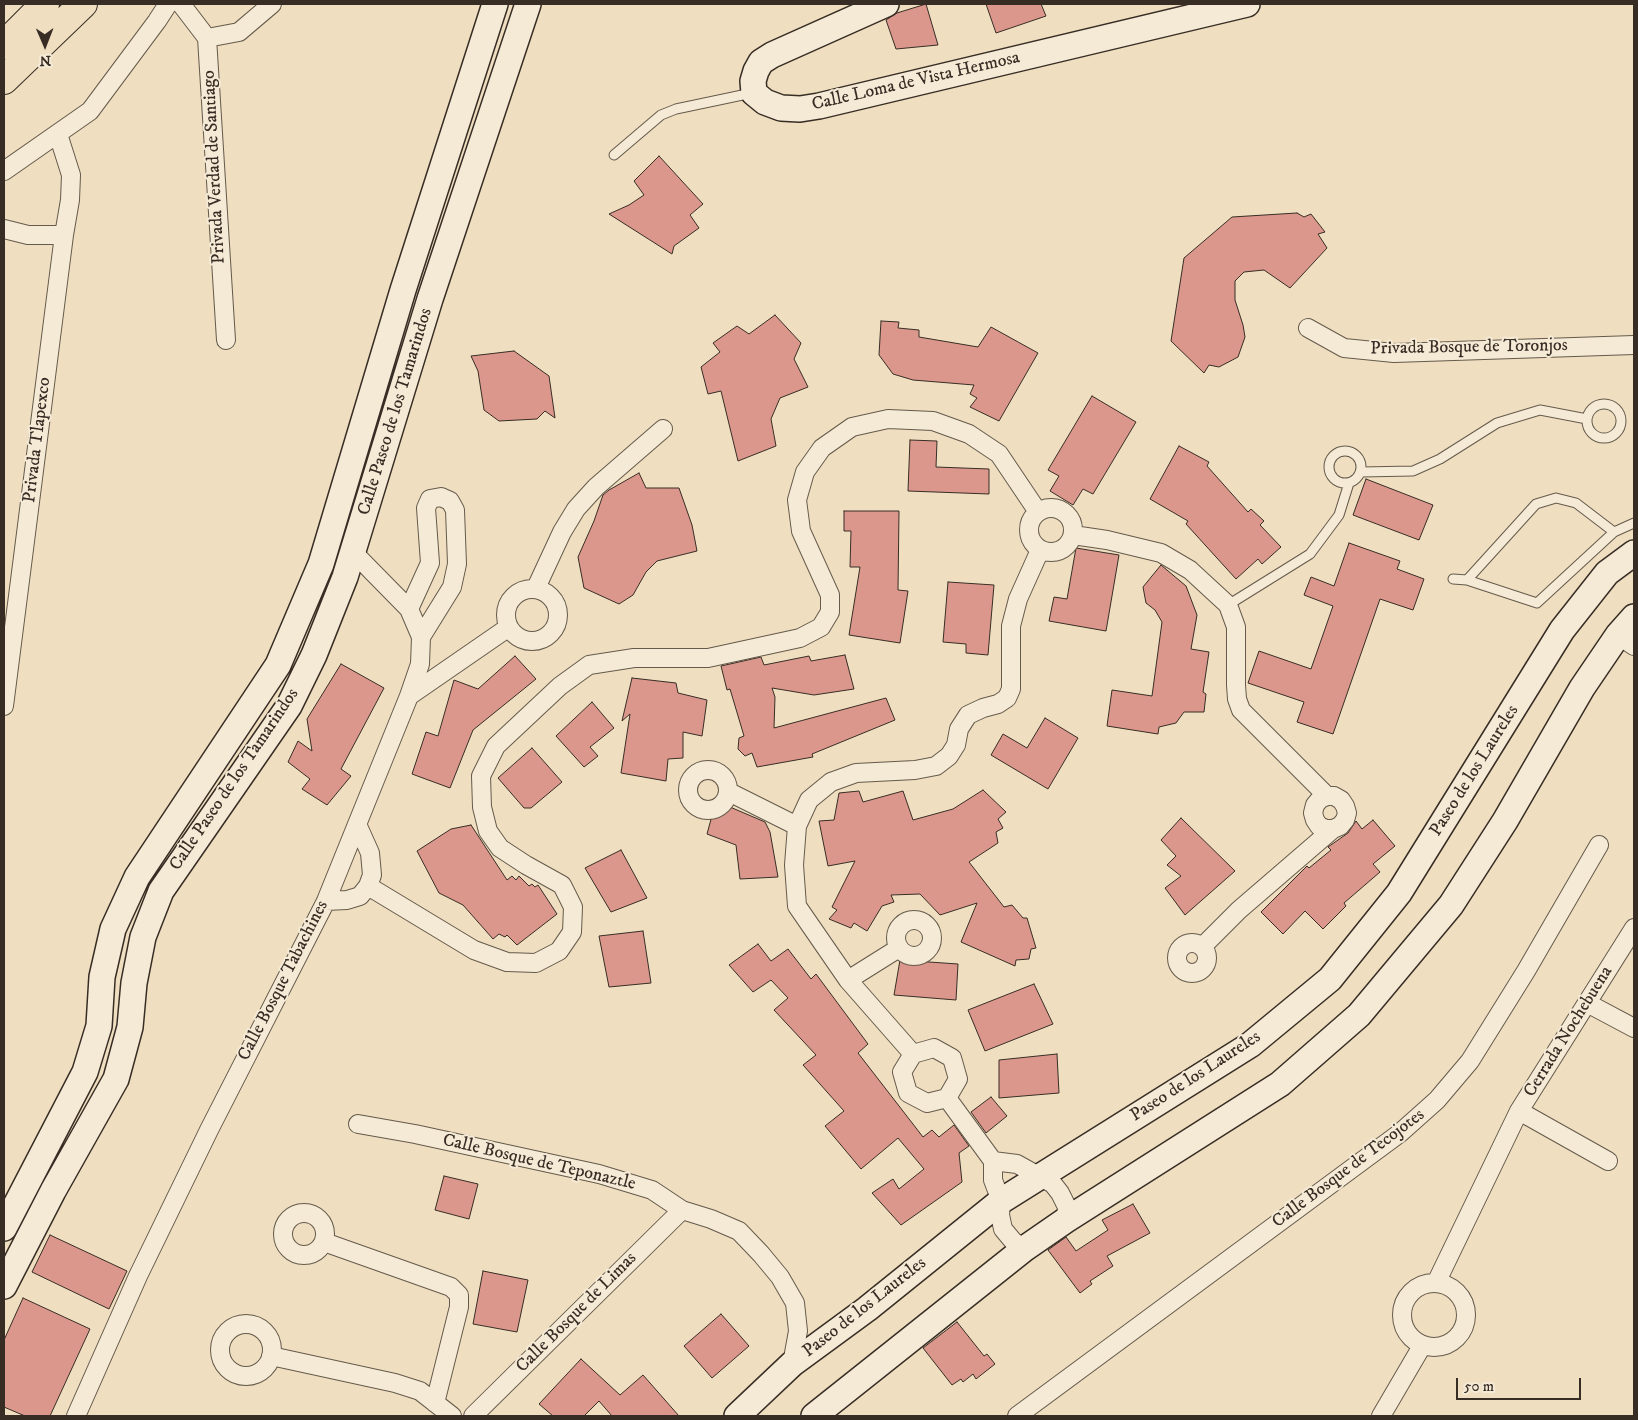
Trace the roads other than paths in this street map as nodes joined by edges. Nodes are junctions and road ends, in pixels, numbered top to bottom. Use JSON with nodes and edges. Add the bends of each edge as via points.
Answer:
{"nodes":[{"id":1,"x":45,"y":4,"type":"edge"},
{"id":2,"x":83,"y":4,"type":"edge"},
{"id":3,"x":168,"y":4,"type":"edge"},
{"id":4,"x":181,"y":4,"type":"edge"},
{"id":5,"x":272,"y":4,"type":"edge"},
{"id":6,"x":495,"y":4,"type":"edge"},
{"id":7,"x":528,"y":4,"type":"edge"},
{"id":8,"x":886,"y":4,"type":"edge"},
{"id":9,"x":1247,"y":4,"type":"edge"},
{"id":10,"x":207,"y":38,"type":"junction"},
{"id":11,"x":4,"y":45,"type":"edge"},
{"id":12,"x":4,"y":80,"type":"edge"},
{"id":13,"x":754,"y":93,"type":"junction"},
{"id":14,"x":58,"y":134,"type":"junction"},
{"id":15,"x":614,"y":155,"type":"dead end"},
{"id":16,"x":4,"y":171,"type":"edge"},
{"id":17,"x":4,"y":229,"type":"edge"},
{"id":18,"x":64,"y":235,"type":"junction"},
{"id":19,"x":402,"y":290,"type":"junction"},
{"id":20,"x":430,"y":299,"type":"junction"},
{"id":21,"x":1308,"y":328,"type":"dead end"},
{"id":22,"x":226,"y":340,"type":"dead end"},
{"id":23,"x":1634,"y":345,"type":"edge"},
{"id":24,"x":1587,"y":418,"type":"dead end"},
{"id":25,"x":663,"y":429,"type":"dead end"},
{"id":26,"x":1361,"y":472,"type":"junction"},
{"id":27,"x":1349,"y":483,"type":"junction"},
{"id":28,"x":1038,"y":512,"type":"junction"},
{"id":29,"x":1634,"y":523,"type":"edge"},
{"id":30,"x":1614,"y":532,"type":"junction"},
{"id":31,"x":1073,"y":535,"type":"junction"},
{"id":32,"x":1040,"y":550,"type":"junction"},
{"id":33,"x":353,"y":552,"type":"junction"},
{"id":34,"x":1634,"y":553,"type":"edge"},
{"id":35,"x":1454,"y":579,"type":"dead end"},
{"id":36,"x":1467,"y":580,"type":"junction"},
{"id":37,"x":536,"y":588,"type":"junction"},
{"id":38,"x":1228,"y":605,"type":"junction"},
{"id":39,"x":409,"y":609,"type":"junction"},
{"id":40,"x":509,"y":627,"type":"junction"},
{"id":41,"x":1629,"y":633,"type":"edge"},
{"id":42,"x":421,"y":636,"type":"junction"},
{"id":43,"x":409,"y":696,"type":"junction"},
{"id":44,"x":4,"y":706,"type":"edge"},
{"id":45,"x":729,"y":792,"type":"dead end"},
{"id":46,"x":356,"y":824,"type":"junction"},
{"id":47,"x":797,"y":826,"type":"junction"},
{"id":48,"x":1598,"y":845,"type":"dead end"},
{"id":49,"x":368,"y":886,"type":"junction"},
{"id":50,"x":326,"y":900,"type":"junction"},
{"id":51,"x":1634,"y":928,"type":"edge"},
{"id":52,"x":1202,"y":947,"type":"dead end"},
{"id":53,"x":899,"y":948,"type":"dead end"},
{"id":54,"x":848,"y":980,"type":"junction"},
{"id":55,"x":1587,"y":1003,"type":"junction"},
{"id":56,"x":1634,"y":1028,"type":"edge"},
{"id":57,"x":913,"y":1054,"type":"junction"},
{"id":58,"x":948,"y":1098,"type":"junction"},
{"id":59,"x":1519,"y":1111,"type":"junction"},
{"id":60,"x":358,"y":1124,"type":"dead end"},
{"id":61,"x":993,"y":1161,"type":"junction"},
{"id":62,"x":1608,"y":1161,"type":"dead end"},
{"id":63,"x":1039,"y":1175,"type":"junction"},
{"id":64,"x":1001,"y":1200,"type":"junction"},
{"id":65,"x":682,"y":1210,"type":"junction"},
{"id":66,"x":1066,"y":1220,"type":"junction"},
{"id":67,"x":4,"y":1228,"type":"edge"},
{"id":68,"x":324,"y":1242,"type":"dead end"},
{"id":69,"x":1024,"y":1249,"type":"junction"},
{"id":70,"x":1436,"y":1283,"type":"junction"},
{"id":71,"x":4,"y":1286,"type":"edge"},
{"id":72,"x":1422,"y":1346,"type":"junction"},
{"id":73,"x":271,"y":1356,"type":"dead end"},
{"id":74,"x":792,"y":1364,"type":"junction"},
{"id":75,"x":435,"y":1403,"type":"junction"},
{"id":76,"x":76,"y":1416,"type":"edge"},
{"id":77,"x":452,"y":1416,"type":"edge"},
{"id":78,"x":473,"y":1416,"type":"edge"},
{"id":79,"x":737,"y":1416,"type":"edge"},
{"id":80,"x":814,"y":1416,"type":"edge"},
{"id":81,"x":1017,"y":1416,"type":"edge"},
{"id":82,"x":1380,"y":1416,"type":"edge"}],
"edges":[{"from":1,"to":11,"type":"main road"},
{"from":2,"to":12,"type":"main road"},
{"from":3,"to":14,"type":"street","via":[[90,111]]},
{"from":4,"to":10,"type":"street"},
{"from":5,"to":10,"type":"street","via":[[239,32]]},
{"from":6,"to":19,"type":"street","name":"Calle Paseo de los Tamarindos"},
{"from":7,"to":20,"type":"street","name":"Calle Paseo de los Tamarindos"},
{"from":8,"to":13,"type":"street","via":[[761,62],[756,71]]},
{"from":9,"to":13,"type":"street","name":"Calle Loma de Vista Hermosa","via":[[819,106],[781,108],[765,102]]},
{"from":10,"to":22,"type":"street","name":"Privada Verdad de Santiago"},
{"from":13,"to":15,"type":"lane","via":[[660,115]]},
{"from":14,"to":16,"type":"street"},
{"from":14,"to":18,"type":"street","name":"Privada Tlapexco","via":[[71,175]]},
{"from":17,"to":18,"type":"street","via":[[28,235]]},
{"from":18,"to":44,"type":"street","name":"Privada Tlapexco"},
{"from":19,"to":20,"type":"street"},
{"from":19,"to":67,"type":"street","name":"Calle Paseo de los Tamarindos","via":[[318,572],[278,665],[133,886],[113,929],[102,977],[99,1026],[85,1072]]},
{"from":20,"to":33,"type":"street","name":"Calle Paseo de los Tamarindos"},
{"from":21,"to":23,"type":"street","name":"Privada Bosque de Toronjos","via":[[1344,348],[1394,353]]},
{"from":24,"to":26,"type":"lane","via":[[1540,410],[1497,423],[1440,459],[1413,471]]},
{"from":25,"to":37,"type":"street","via":[[576,509]]},
{"from":26,"to":27,"type":"lane"},
{"from":26,"to":27,"type":"lane","via":[[1357,456],[1350,452],[1334,456],[1329,471],[1333,479]]},
{"from":27,"to":38,"type":"lane","via":[[1339,515],[1310,554]]},
{"from":28,"to":31,"type":"street","via":[[1051,508],[1064,512],[1072,522]]},
{"from":28,"to":32,"type":"street","via":[[1029,524],[1030,538]]},
{"from":28,"to":49,"type":"street","via":[[999,454],[969,434],[933,421],[888,419],[852,427],[822,448],[805,472],[797,500],[801,531],[830,595],[830,612],[821,626],[800,638],[708,658],[634,658],[589,665],[560,686],[496,746],[480,776],[488,831],[500,848],[562,885],[573,907],[572,932],[560,951],[536,963],[507,962],[474,950]]},
{"from":29,"to":30,"type":"lane"},
{"from":30,"to":36,"type":"lane","via":[[1537,603]]},
{"from":30,"to":36,"type":"lane","via":[[1576,503],[1556,498],[1536,504]]},
{"from":31,"to":32,"type":"street","via":[[1066,547],[1053,553]]},
{"from":31,"to":38,"type":"street","via":[[1161,553],[1190,570]]},
{"from":32,"to":47,"type":"street","via":[[1018,600],[1011,626],[1011,689],[1007,698],[968,715],[959,729],[956,745],[949,756],[936,766],[856,773],[831,782],[809,800]]},
{"from":33,"to":39,"type":"street","name":"Calle Bosque Tabachines"},
{"from":33,"to":71,"type":"street","name":"Calle Paseo de los Tamarindos","via":[[314,654],[289,706],[161,891],[143,937],[130,1027],[116,1079]]},
{"from":34,"to":63,"type":"street","name":"Paseo de los Laureles","via":[[1607,573],[1562,630],[1399,893],[1330,979],[1250,1045]]},
{"from":35,"to":36,"type":"lane"},
{"from":37,"to":40,"type":"street","via":[[513,596],[506,611]]},
{"from":37,"to":40,"type":"street","via":[[556,602],[559,618],[556,626],[537,641],[521,638]]},
{"from":38,"to":52,"type":"street","via":[[1236,627],[1236,685],[1241,710],[1327,796],[1320,799],[1313,812],[1319,826],[1334,829],[1239,910]]},
{"from":39,"to":42,"type":"street","name":"Calle Bosque Tabachines"},
{"from":39,"to":42,"type":"street","via":[[430,562],[426,508],[430,499],[441,497],[450,501],[455,510],[457,564],[452,587]]},
{"from":40,"to":43,"type":"street"},
{"from":41,"to":66,"type":"street","via":[[1582,688],[1505,821],[1451,905],[1359,1015],[1280,1084]]},
{"from":42,"to":43,"type":"street","name":"Calle Bosque Tabachines","via":[[420,664]]},
{"from":43,"to":46,"type":"street","name":"Calle Bosque Tabachines"},
{"from":45,"to":47,"type":"street"},
{"from":46,"to":49,"type":"street","via":[[370,853],[372,875]]},
{"from":46,"to":50,"type":"street","name":"Calle Bosque Tabachines"},
{"from":47,"to":54,"type":"street","via":[[794,865],[797,906]]},
{"from":48,"to":81,"type":"street","name":"Calle Bosque de Tecojotes","via":[[1470,1061],[1437,1100],[1400,1133]]},
{"from":49,"to":50,"type":"street","via":[[360,896]]},
{"from":50,"to":76,"type":"street","name":"Calle Bosque Tabachines","via":[[208,1130]]},
{"from":51,"to":55,"type":"street","name":"Cerrada Nochebuena"},
{"from":53,"to":54,"type":"street"},
{"from":54,"to":57,"type":"street"},
{"from":55,"to":56,"type":"street"},
{"from":55,"to":59,"type":"street","name":"Cerrada Nochebuena"},
{"from":57,"to":58,"type":"street","via":[[934,1048],[952,1058],[958,1079]]},
{"from":57,"to":58,"type":"street","via":[[902,1072],[908,1093],[927,1103]]},
{"from":58,"to":61,"type":"street"},
{"from":59,"to":62,"type":"street"},
{"from":59,"to":70,"type":"street","name":"Cerrada Nochebuena"},
{"from":60,"to":65,"type":"street","name":"Calle Bosque de Teponaztle","via":[[599,1174],[652,1190]]},
{"from":61,"to":63,"type":"street","via":[[1017,1164]]},
{"from":61,"to":64,"type":"street","via":[[993,1180]]},
{"from":63,"to":64,"type":"street","name":"Paseo de los Laureles"},
{"from":63,"to":66,"type":"street","via":[[1060,1193],[1067,1207]]},
{"from":64,"to":69,"type":"street","via":[[1003,1228]]},
{"from":64,"to":74,"type":"street","name":"Paseo de los Laureles","via":[[867,1309]]},
{"from":65,"to":74,"type":"street","name":"Calle Bosque de Teponaztle","via":[[738,1231],[780,1277],[795,1303],[798,1331]]},
{"from":65,"to":78,"type":"street","name":"Calle Bosque de Limas"},
{"from":66,"to":69,"type":"street"},
{"from":68,"to":75,"type":"street","via":[[451,1287],[459,1295],[459,1307]]},
{"from":69,"to":80,"type":"street"},
{"from":70,"to":72,"type":"street","via":[[1417,1288],[1404,1303],[1402,1314],[1406,1333]]},
{"from":70,"to":72,"type":"street","via":[[1458,1294],[1466,1307],[1467,1318],[1462,1332],[1452,1343],[1432,1348]]},
{"from":72,"to":82,"type":"street"},
{"from":73,"to":75,"type":"street","via":[[420,1390]]},
{"from":74,"to":79,"type":"street","name":"Paseo de los Laureles"},
{"from":75,"to":77,"type":"street"}]}
